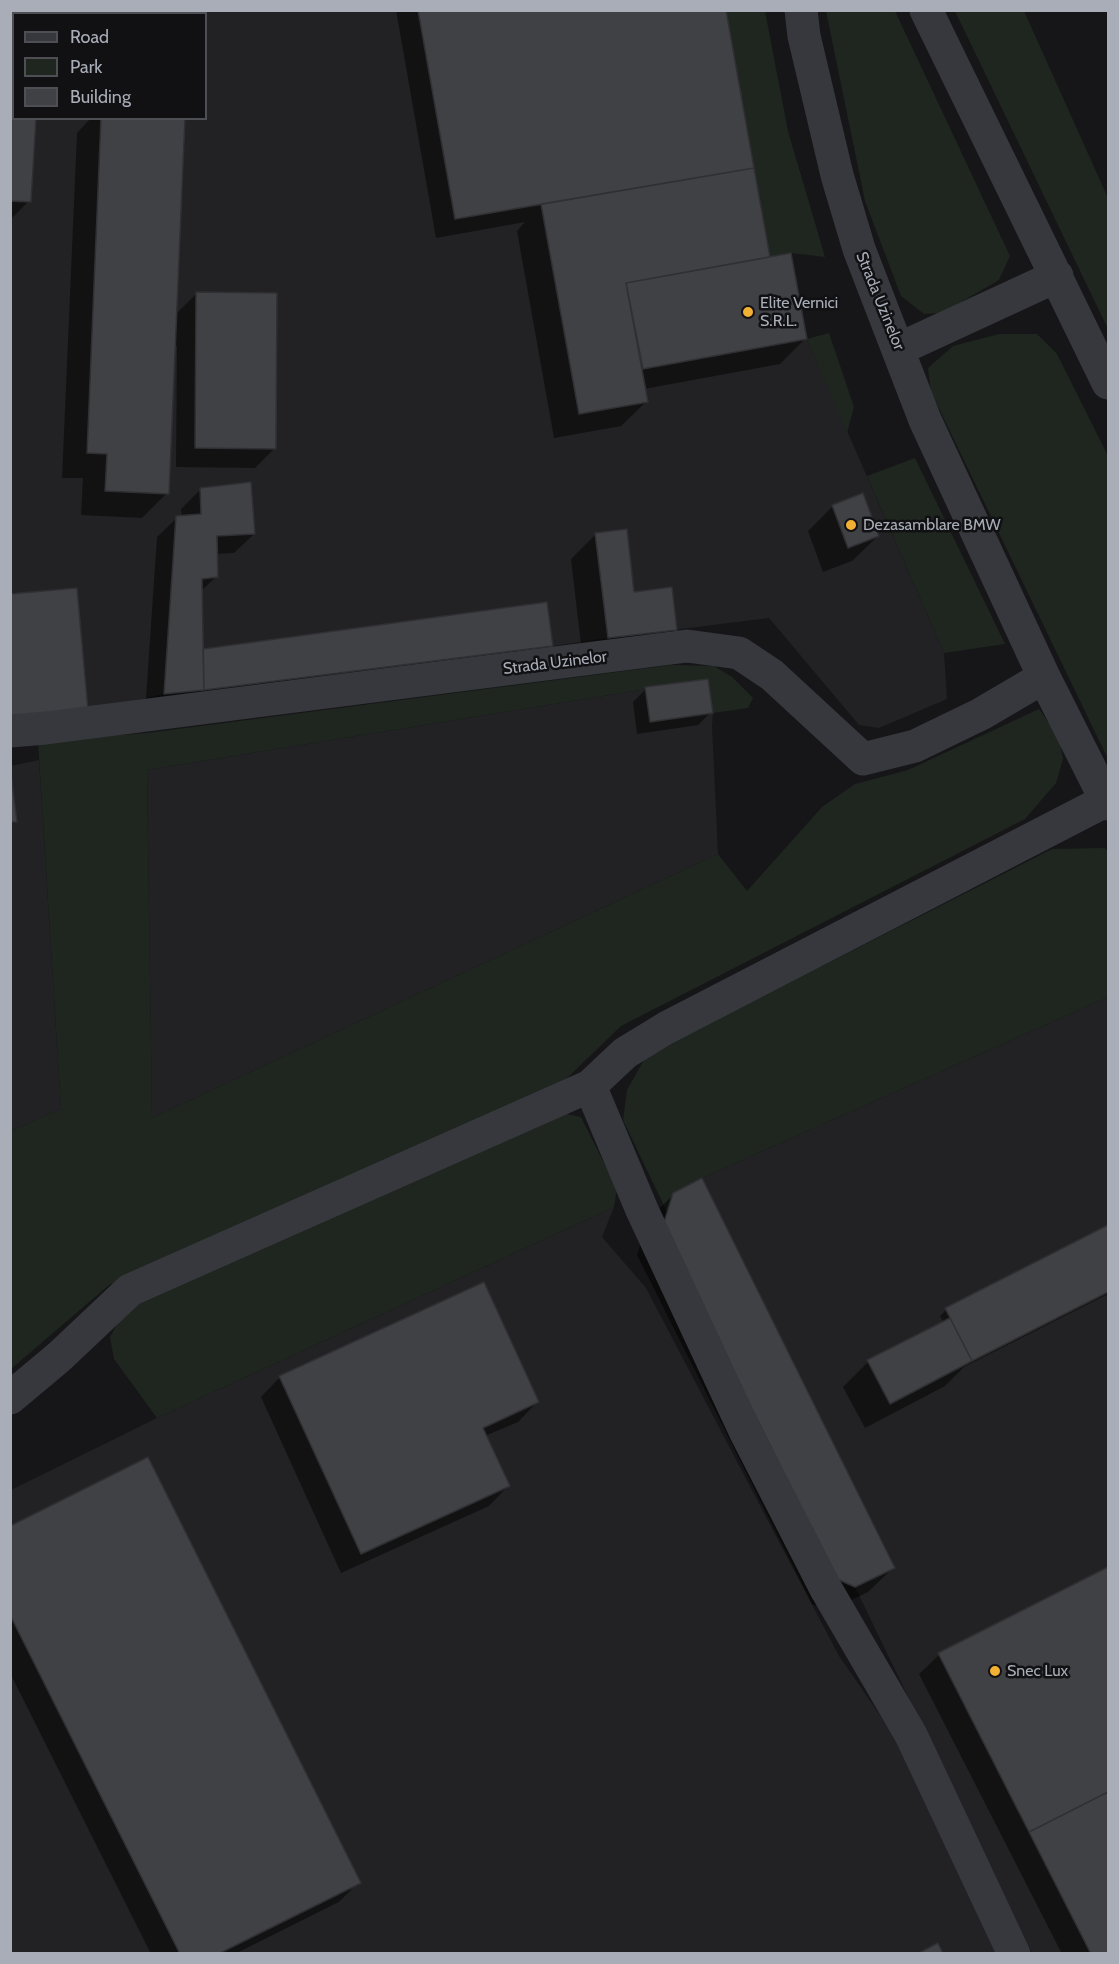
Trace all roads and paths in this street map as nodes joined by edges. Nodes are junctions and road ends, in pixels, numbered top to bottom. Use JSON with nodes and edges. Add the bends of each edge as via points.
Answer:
{"nodes":[{"id":1,"x":801,"y":10,"type":"edge"},
{"id":2,"x":926,"y":10,"type":"edge"},
{"id":3,"x":1057,"y":276,"type":"junction"},
{"id":4,"x":899,"y":349,"type":"junction"},
{"id":5,"x":1108,"y":383,"type":"edge"},
{"id":6,"x":1044,"y":677,"type":"junction"},
{"id":7,"x":10,"y":731,"type":"edge"},
{"id":8,"x":1108,"y":802,"type":"edge"},
{"id":9,"x":590,"y":1086,"type":"junction"},
{"id":10,"x":10,"y":1398,"type":"edge"},
{"id":11,"x":1014,"y":1953,"type":"edge"}],
"edges":[{"from":1,"to":4,"type":"street","name":"Strada Uzinelor","via":[[837,175],[859,249]]},
{"from":2,"to":3,"type":"street"},
{"from":3,"to":4,"type":"street"},
{"from":3,"to":5,"type":"street"},
{"from":4,"to":6,"type":"street","name":"Strada Uzinelor","via":[[925,420]]},
{"from":6,"to":7,"type":"street","name":"Strada Uzinelor","via":[[915,746],[863,759],[772,675],[739,653],[687,646]]},
{"from":6,"to":8,"type":"street","name":"Strada Uzinelor"},
{"from":8,"to":9,"type":"street","via":[[666,1028],[625,1053]]},
{"from":9,"to":10,"type":"street","via":[[130,1290]]},
{"from":9,"to":11,"type":"street","via":[[746,1434],[826,1589],[911,1735]]}]}
